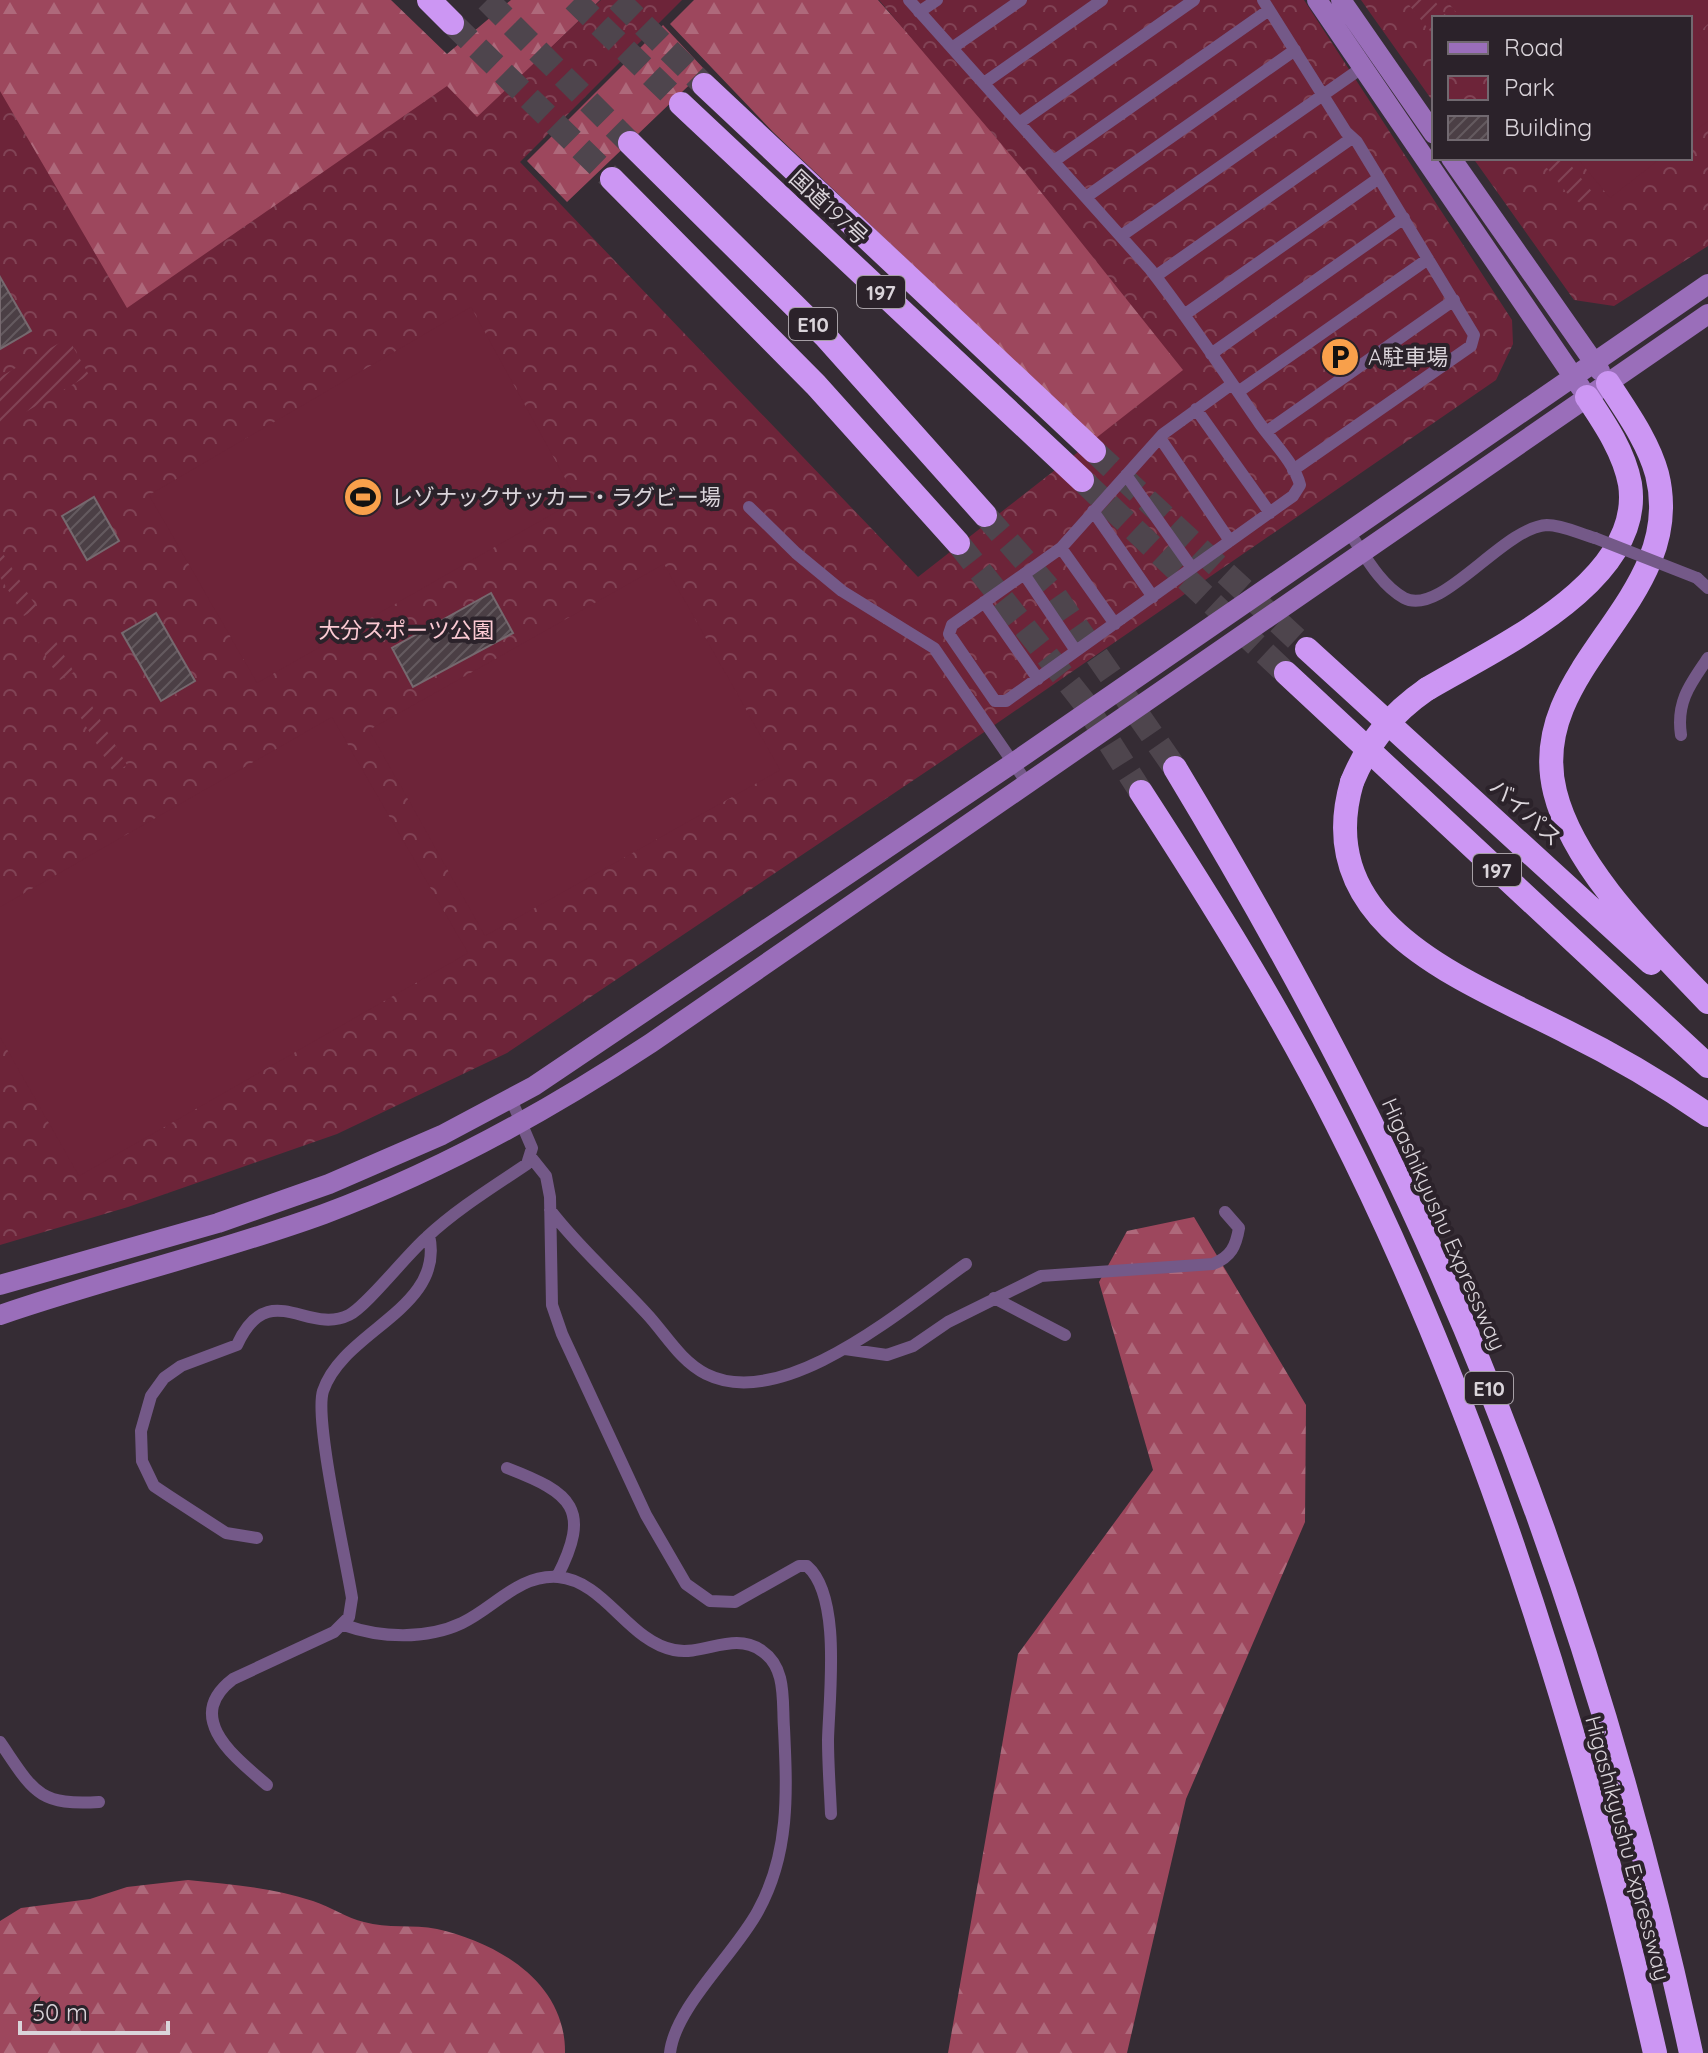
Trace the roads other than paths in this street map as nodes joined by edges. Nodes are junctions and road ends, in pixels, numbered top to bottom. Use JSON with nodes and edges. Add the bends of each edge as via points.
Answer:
{"nodes":[{"id":1,"x":429,"y":0,"type":"edge"},
{"id":2,"x":909,"y":0,"type":"edge"},
{"id":3,"x":937,"y":0,"type":"edge"},
{"id":4,"x":1021,"y":0,"type":"edge"},
{"id":5,"x":1102,"y":0,"type":"edge"},
{"id":6,"x":1194,"y":0,"type":"edge"},
{"id":7,"x":1317,"y":0,"type":"edge"},
{"id":8,"x":1341,"y":0,"type":"edge"},
{"id":9,"x":1266,"y":5,"type":"edge"},
{"id":10,"x":919,"y":12,"type":"junction"},
{"id":11,"x":452,"y":23,"type":"tunnel mouth"},
{"id":12,"x":952,"y":48,"type":"junction"},
{"id":13,"x":1295,"y":50,"type":"junction"},
{"id":14,"x":1363,"y":67,"type":"junction"},
{"id":15,"x":984,"y":83,"type":"junction"},
{"id":16,"x":704,"y":85,"type":"tunnel mouth"},
{"id":17,"x":1322,"y":95,"type":"junction"},
{"id":18,"x":681,"y":104,"type":"tunnel mouth"},
{"id":19,"x":1019,"y":123,"type":"junction"},
{"id":20,"x":1432,"y":131,"type":"edge"},
{"id":21,"x":1352,"y":138,"type":"junction"},
{"id":22,"x":630,"y":143,"type":"tunnel mouth"},
{"id":23,"x":1452,"y":160,"type":"edge"},
{"id":24,"x":1054,"y":161,"type":"junction"},
{"id":25,"x":1379,"y":178,"type":"junction"},
{"id":26,"x":612,"y":179,"type":"tunnel mouth"},
{"id":27,"x":1086,"y":197,"type":"junction"},
{"id":28,"x":1404,"y":218,"type":"junction"},
{"id":29,"x":1121,"y":236,"type":"junction"},
{"id":30,"x":1428,"y":259,"type":"junction"},
{"id":31,"x":1156,"y":276,"type":"junction"},
{"id":32,"x":1708,"y":284,"type":"edge"},
{"id":33,"x":1454,"y":300,"type":"junction"},
{"id":34,"x":1708,"y":314,"type":"edge"},
{"id":35,"x":1184,"y":315,"type":"junction"},
{"id":36,"x":1211,"y":354,"type":"junction"},
{"id":37,"x":1601,"y":373,"type":"junction"},
{"id":38,"x":1580,"y":387,"type":"junction"},
{"id":39,"x":1235,"y":388,"type":"junction"},
{"id":40,"x":1196,"y":409,"type":"junction"},
{"id":41,"x":1266,"y":432,"type":"junction"},
{"id":42,"x":1160,"y":438,"type":"junction"},
{"id":43,"x":1094,"y":451,"type":"tunnel mouth"},
{"id":44,"x":1293,"y":470,"type":"junction"},
{"id":45,"x":1126,"y":475,"type":"junction"},
{"id":46,"x":1082,"y":480,"type":"tunnel mouth"},
{"id":47,"x":749,"y":507,"type":"dead end"},
{"id":48,"x":1093,"y":511,"type":"junction"},
{"id":49,"x":1270,"y":513,"type":"junction"},
{"id":50,"x":985,"y":515,"type":"tunnel mouth"},
{"id":51,"x":1349,"y":532,"type":"junction"},
{"id":52,"x":1230,"y":541,"type":"junction"},
{"id":53,"x":958,"y":543,"type":"tunnel mouth"},
{"id":54,"x":1061,"y":548,"type":"junction"},
{"id":55,"x":1363,"y":552,"type":"junction"},
{"id":56,"x":1192,"y":568,"type":"junction"},
{"id":57,"x":1024,"y":574,"type":"junction"},
{"id":58,"x":1708,"y":588,"type":"edge"},
{"id":59,"x":1153,"y":597,"type":"junction"},
{"id":60,"x":984,"y":602,"type":"junction"},
{"id":61,"x":1115,"y":624,"type":"junction"},
{"id":62,"x":951,"y":637,"type":"junction"},
{"id":63,"x":934,"y":648,"type":"junction"},
{"id":64,"x":1307,"y":649,"type":"tunnel mouth"},
{"id":65,"x":1076,"y":651,"type":"junction"},
{"id":66,"x":1708,"y":658,"type":"edge"},
{"id":67,"x":1286,"y":673,"type":"tunnel mouth"},
{"id":68,"x":1038,"y":679,"type":"junction"},
{"id":69,"x":1681,"y":735,"type":"dead end"},
{"id":70,"x":1013,"y":763,"type":"junction"},
{"id":71,"x":1175,"y":768,"type":"tunnel mouth"},
{"id":72,"x":1027,"y":783,"type":"junction"},
{"id":73,"x":1141,"y":792,"type":"tunnel mouth"},
{"id":74,"x":1708,"y":1002,"type":"edge"},
{"id":75,"x":1708,"y":1016,"type":"edge"},
{"id":76,"x":1708,"y":1066,"type":"edge"},
{"id":77,"x":511,"y":1099,"type":"junction"},
{"id":78,"x":1708,"y":1115,"type":"edge"},
{"id":79,"x":522,"y":1123,"type":"junction"},
{"id":80,"x":530,"y":1156,"type":"junction"},
{"id":81,"x":550,"y":1210,"type":"junction"},
{"id":82,"x":1225,"y":1212,"type":"dead end"},
{"id":83,"x":429,"y":1235,"type":"junction"},
{"id":84,"x":966,"y":1264,"type":"dead end"},
{"id":85,"x":0,"y":1285,"type":"edge"},
{"id":86,"x":994,"y":1298,"type":"junction"},
{"id":87,"x":0,"y":1315,"type":"edge"},
{"id":88,"x":1065,"y":1335,"type":"dead end"},
{"id":89,"x":845,"y":1349,"type":"junction"},
{"id":90,"x":507,"y":1468,"type":"dead end"},
{"id":91,"x":257,"y":1538,"type":"dead end"},
{"id":92,"x":557,"y":1577,"type":"junction"},
{"id":93,"x":344,"y":1625,"type":"junction"},
{"id":94,"x":0,"y":1742,"type":"edge"},
{"id":95,"x":267,"y":1785,"type":"dead end"},
{"id":96,"x":99,"y":1802,"type":"dead end"},
{"id":97,"x":831,"y":1814,"type":"dead end"},
{"id":98,"x":670,"y":2053,"type":"edge"},
{"id":99,"x":1655,"y":2053,"type":"edge"},
{"id":100,"x":1691,"y":2053,"type":"edge"}],
"edges":[{"from":1,"to":11,"type":"highway"},
{"from":2,"to":10,"type":"lane"},
{"from":3,"to":10,"type":"lane"},
{"from":4,"to":12,"type":"lane"},
{"from":5,"to":15,"type":"lane"},
{"from":6,"to":19,"type":"lane"},
{"from":7,"to":14,"type":"street"},
{"from":8,"to":20,"type":"street"},
{"from":9,"to":13,"type":"lane"},
{"from":9,"to":24,"type":"lane"},
{"from":10,"to":12,"type":"lane"},
{"from":12,"to":15,"type":"lane"},
{"from":13,"to":17,"type":"lane"},
{"from":13,"to":27,"type":"lane"},
{"from":14,"to":17,"type":"lane"},
{"from":14,"to":38,"type":"street"},
{"from":15,"to":19,"type":"lane"},
{"from":16,"to":43,"type":"highway","name":"国道197号","number":"197"},
{"from":17,"to":21,"type":"lane"},
{"from":17,"to":29,"type":"lane"},
{"from":18,"to":46,"type":"highway","name":"国道197号","number":"197"},
{"from":19,"to":24,"type":"lane"},
{"from":21,"to":25,"type":"lane"},
{"from":21,"to":31,"type":"lane"},
{"from":22,"to":50,"type":"highway","number":"E10","via":[[826,337]]},
{"from":23,"to":37,"type":"street"},
{"from":24,"to":27,"type":"lane"},
{"from":25,"to":28,"type":"lane"},
{"from":25,"to":35,"type":"lane"},
{"from":26,"to":53,"type":"highway","number":"E10","via":[[816,385]]},
{"from":27,"to":29,"type":"lane"},
{"from":28,"to":30,"type":"lane"},
{"from":28,"to":36,"type":"lane"},
{"from":29,"to":31,"type":"lane"},
{"from":30,"to":33,"type":"lane"},
{"from":30,"to":39,"type":"lane"},
{"from":31,"to":35,"type":"lane"},
{"from":32,"to":37,"type":"street"},
{"from":33,"to":41,"type":"lane"},
{"from":33,"to":44,"type":"lane","via":[[1474,335],[1471,346]]},
{"from":34,"to":37,"type":"street"},
{"from":35,"to":36,"type":"lane"},
{"from":36,"to":39,"type":"lane"},
{"from":37,"to":38,"type":"street"},
{"from":37,"to":74,"type":"highway","via":[[1656,472],[1659,534],[1638,589],[1565,694],[1550,757],[1555,793],[1569,829],[1597,873],[1649,940]]},
{"from":38,"to":51,"type":"street"},
{"from":38,"to":55,"type":"street"},
{"from":38,"to":78,"type":"highway","bridge":true,"via":[[1623,458],[1630,487],[1628,517],[1612,551],[1593,578],[1553,615],[1427,689],[1389,718],[1369,744],[1352,782],[1345,821],[1348,855],[1372,909],[1397,937],[1445,970],[1622,1061]]},
{"from":39,"to":40,"type":"lane"},
{"from":39,"to":41,"type":"lane"},
{"from":40,"to":42,"type":"lane"},
{"from":40,"to":49,"type":"lane"},
{"from":41,"to":44,"type":"lane"},
{"from":42,"to":45,"type":"lane"},
{"from":42,"to":52,"type":"lane"},
{"from":44,"to":49,"type":"lane","via":[[1299,490]]},
{"from":45,"to":48,"type":"lane"},
{"from":45,"to":56,"type":"lane"},
{"from":47,"to":63,"type":"lane","via":[[842,591]]},
{"from":48,"to":54,"type":"lane"},
{"from":48,"to":59,"type":"lane"},
{"from":49,"to":52,"type":"lane"},
{"from":51,"to":55,"type":"lane"},
{"from":51,"to":70,"type":"street"},
{"from":52,"to":56,"type":"lane"},
{"from":54,"to":57,"type":"lane"},
{"from":54,"to":61,"type":"lane"},
{"from":55,"to":58,"type":"lane","bridge":true,"via":[[1390,587],[1405,598],[1422,601],[1440,594],[1530,529],[1557,526],[1697,578]]},
{"from":55,"to":72,"type":"street"},
{"from":56,"to":59,"type":"lane"},
{"from":57,"to":60,"type":"lane"},
{"from":57,"to":65,"type":"lane"},
{"from":59,"to":61,"type":"lane"},
{"from":60,"to":62,"type":"lane","via":[[952,625]]},
{"from":60,"to":68,"type":"lane"},
{"from":61,"to":65,"type":"lane"},
{"from":62,"to":63,"type":"lane"},
{"from":62,"to":68,"type":"lane","via":[[995,701],[1006,701]]},
{"from":63,"to":70,"type":"lane"},
{"from":64,"to":75,"type":"highway","name":"バイパス","number":"197"},
{"from":65,"to":68,"type":"lane"},
{"from":66,"to":69,"type":"lane","via":[[1677,713]]},
{"from":67,"to":76,"type":"highway","number":"197"},
{"from":70,"to":72,"type":"lane"},
{"from":70,"to":77,"type":"street"},
{"from":71,"to":100,"type":"highway","name":"Higashikyushu Expressway","number":"E10","via":[[1243,881],[1348,1077],[1439,1267],[1513,1446],[1630,1806]]},
{"from":72,"to":79,"type":"street","via":[[651,1043]]},
{"from":73,"to":99,"type":"highway","name":"Higashikyushu Expressway","number":"E10","via":[[1282,1019],[1339,1126],[1404,1268],[1478,1453],[1541,1638],[1598,1829]]},
{"from":77,"to":79,"type":"lane"},
{"from":77,"to":85,"type":"street","via":[[402,1153],[271,1205]]},
{"from":79,"to":80,"type":"lane"},
{"from":79,"to":87,"type":"street","via":[[327,1213]]},
{"from":80,"to":81,"type":"lane","via":[[546,1176]]},
{"from":80,"to":83,"type":"lane","via":[[527,1164]]},
{"from":81,"to":89,"type":"lane","via":[[688,1362],[704,1373],[721,1380],[774,1379],[808,1369]]},
{"from":81,"to":97,"type":"lane","via":[[552,1305],[677,1573],[696,1593],[722,1603],[746,1598],[799,1566],[807,1566],[819,1582],[831,1642]]},
{"from":82,"to":86,"type":"lane","via":[[1239,1228],[1238,1238],[1225,1259],[1213,1264],[1041,1276]]},
{"from":83,"to":91,"type":"lane","via":[[347,1316],[323,1318],[280,1308],[265,1312],[243,1331],[237,1345],[181,1366],[151,1396],[141,1431],[142,1461],[154,1486],[226,1533]]},
{"from":83,"to":93,"type":"lane","via":[[431,1262],[417,1291],[343,1360],[323,1391],[324,1432],[353,1608]]},
{"from":84,"to":89,"type":"lane"},
{"from":86,"to":88,"type":"lane"},
{"from":86,"to":89,"type":"lane","via":[[913,1346],[887,1355]]},
{"from":90,"to":92,"type":"lane","via":[[552,1486],[567,1501],[575,1535]]},
{"from":92,"to":93,"type":"lane","via":[[515,1587],[463,1622],[429,1633],[373,1633]]},
{"from":92,"to":98,"type":"lane","via":[[591,1592],[654,1644],[677,1651],[728,1643],[760,1649],[774,1661],[782,1682],[787,1815],[770,1883],[758,1912],[679,2021]]},
{"from":93,"to":95,"type":"lane","via":[[220,1689],[212,1708],[220,1740]]},
{"from":94,"to":96,"type":"lane","via":[[41,1795],[63,1804]]}]}
